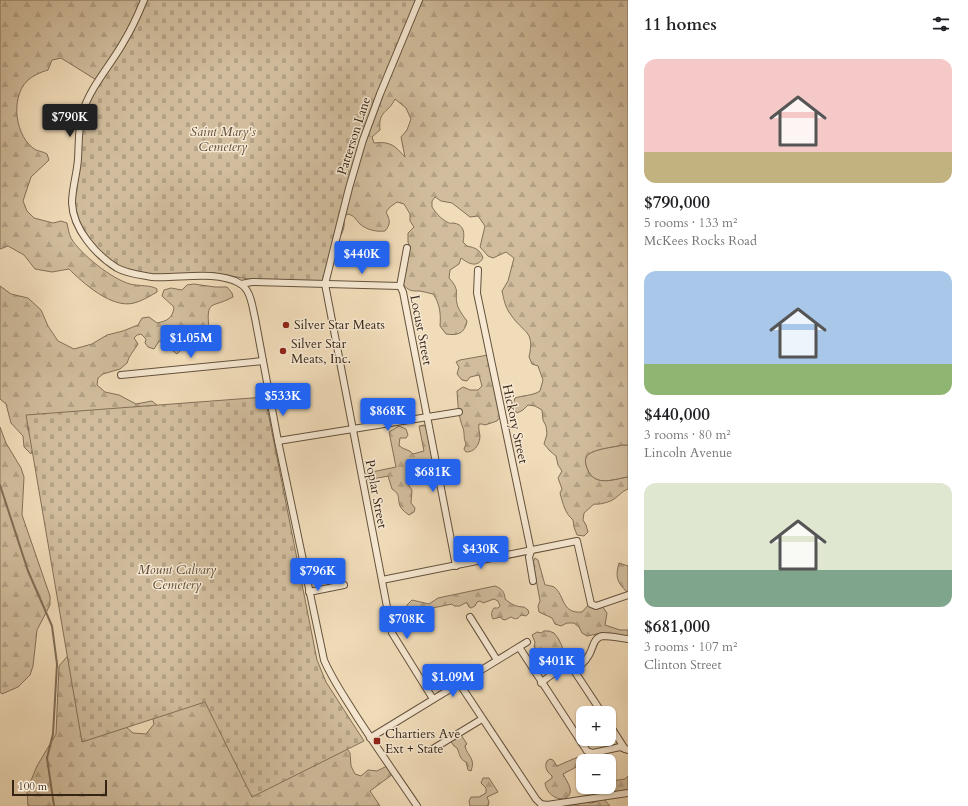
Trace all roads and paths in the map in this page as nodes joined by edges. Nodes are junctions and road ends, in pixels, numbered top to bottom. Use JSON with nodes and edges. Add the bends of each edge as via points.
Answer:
{"nodes":[{"id":1,"x":144,"y":0,"type":"edge"},
{"id":2,"x":419,"y":0,"type":"edge"},
{"id":3,"x":407,"y":248,"type":"dead end"},
{"id":4,"x":478,"y":270,"type":"dead end"},
{"id":5,"x":241,"y":284,"type":"junction"},
{"id":6,"x":325,"y":284,"type":"junction"},
{"id":7,"x":400,"y":286,"type":"junction"},
{"id":8,"x":263,"y":361,"type":"junction"},
{"id":9,"x":120,"y":375,"type":"dead end"},
{"id":10,"x":459,"y":412,"type":"dead end"},
{"id":11,"x":427,"y":417,"type":"junction"},
{"id":12,"x":352,"y":429,"type":"junction"},
{"id":13,"x":278,"y":441,"type":"junction"},
{"id":14,"x":531,"y":551,"type":"junction"},
{"id":15,"x":456,"y":566,"type":"junction"},
{"id":16,"x":382,"y":580,"type":"junction"},
{"id":17,"x":534,"y":581,"type":"dead end"},
{"id":18,"x":344,"y":585,"type":"dead end"},
{"id":19,"x":309,"y":592,"type":"junction"},
{"id":20,"x":628,"y":595,"type":"edge"},
{"id":21,"x":470,"y":617,"type":"dead end"},
{"id":22,"x":628,"y":639,"type":"edge"},
{"id":23,"x":527,"y":642,"type":"dead end"},
{"id":24,"x":519,"y":647,"type":"junction"},
{"id":25,"x":497,"y":660,"type":"junction"},
{"id":26,"x":573,"y":670,"type":"junction"},
{"id":27,"x":459,"y":683,"type":"junction"},
{"id":28,"x":541,"y":683,"type":"junction"},
{"id":29,"x":433,"y":699,"type":"junction"},
{"id":30,"x":597,"y":706,"type":"edge"},
{"id":31,"x":482,"y":718,"type":"junction"},
{"id":32,"x":616,"y":734,"type":"edge"},
{"id":33,"x":370,"y":738,"type":"junction"},
{"id":34,"x":431,"y":750,"type":"dead end"},
{"id":35,"x":627,"y":750,"type":"edge"},
{"id":36,"x":628,"y":793,"type":"edge"},
{"id":37,"x":417,"y":806,"type":"edge"}],
"edges":[{"from":1,"to":5,"type":"street","via":[[123,43],[86,101],[82,113],[78,160],[72,191],[72,205],[78,226],[96,251],[118,269],[154,277],[200,276],[232,280]]},
{"from":2,"to":6,"type":"street","name":"Patterson Lane","via":[[363,140]]},
{"from":3,"to":7,"type":"street","name":"Locust Street"},
{"from":4,"to":14,"type":"street","name":"Hickory Street","via":[[477,293]]},
{"from":5,"to":6,"type":"street"},
{"from":5,"to":8,"type":"street","via":[[250,298]]},
{"from":6,"to":7,"type":"street"},
{"from":6,"to":12,"type":"street","name":"Poplar Street"},
{"from":7,"to":11,"type":"street","name":"Locust Street"},
{"from":8,"to":9,"type":"street"},
{"from":8,"to":13,"type":"street"},
{"from":10,"to":11,"type":"street"},
{"from":11,"to":12,"type":"street"},
{"from":11,"to":15,"type":"street","name":"Locust Street"},
{"from":12,"to":13,"type":"street"},
{"from":12,"to":16,"type":"street","name":"Poplar Street"},
{"from":13,"to":19,"type":"street"},
{"from":14,"to":15,"type":"street"},
{"from":14,"to":17,"type":"street","name":"Hickory Street","via":[[529,557]]},
{"from":14,"to":20,"type":"street","via":[[577,541],[593,605]]},
{"from":15,"to":16,"type":"street"},
{"from":16,"to":29,"type":"street","name":"Poplar Street","via":[[392,633]]},
{"from":18,"to":19,"type":"street"},
{"from":19,"to":33,"type":"street","via":[[324,660]]},
{"from":21,"to":25,"type":"street"},
{"from":22,"to":26,"type":"street","via":[[602,636],[598,638],[585,662]]},
{"from":23,"to":24,"type":"street"},
{"from":24,"to":25,"type":"street"},
{"from":24,"to":28,"type":"street"},
{"from":25,"to":27,"type":"street"},
{"from":26,"to":28,"type":"street","via":[[563,668]]},
{"from":26,"to":30,"type":"street"},
{"from":27,"to":29,"type":"street"},
{"from":27,"to":31,"type":"street"},
{"from":28,"to":35,"type":"street","via":[[587,751],[590,753],[620,747]]},
{"from":29,"to":33,"type":"street"},
{"from":31,"to":34,"type":"street"},
{"from":31,"to":36,"type":"street","via":[[541,804]]},
{"from":32,"to":35,"type":"street"},
{"from":33,"to":37,"type":"street"}]}
